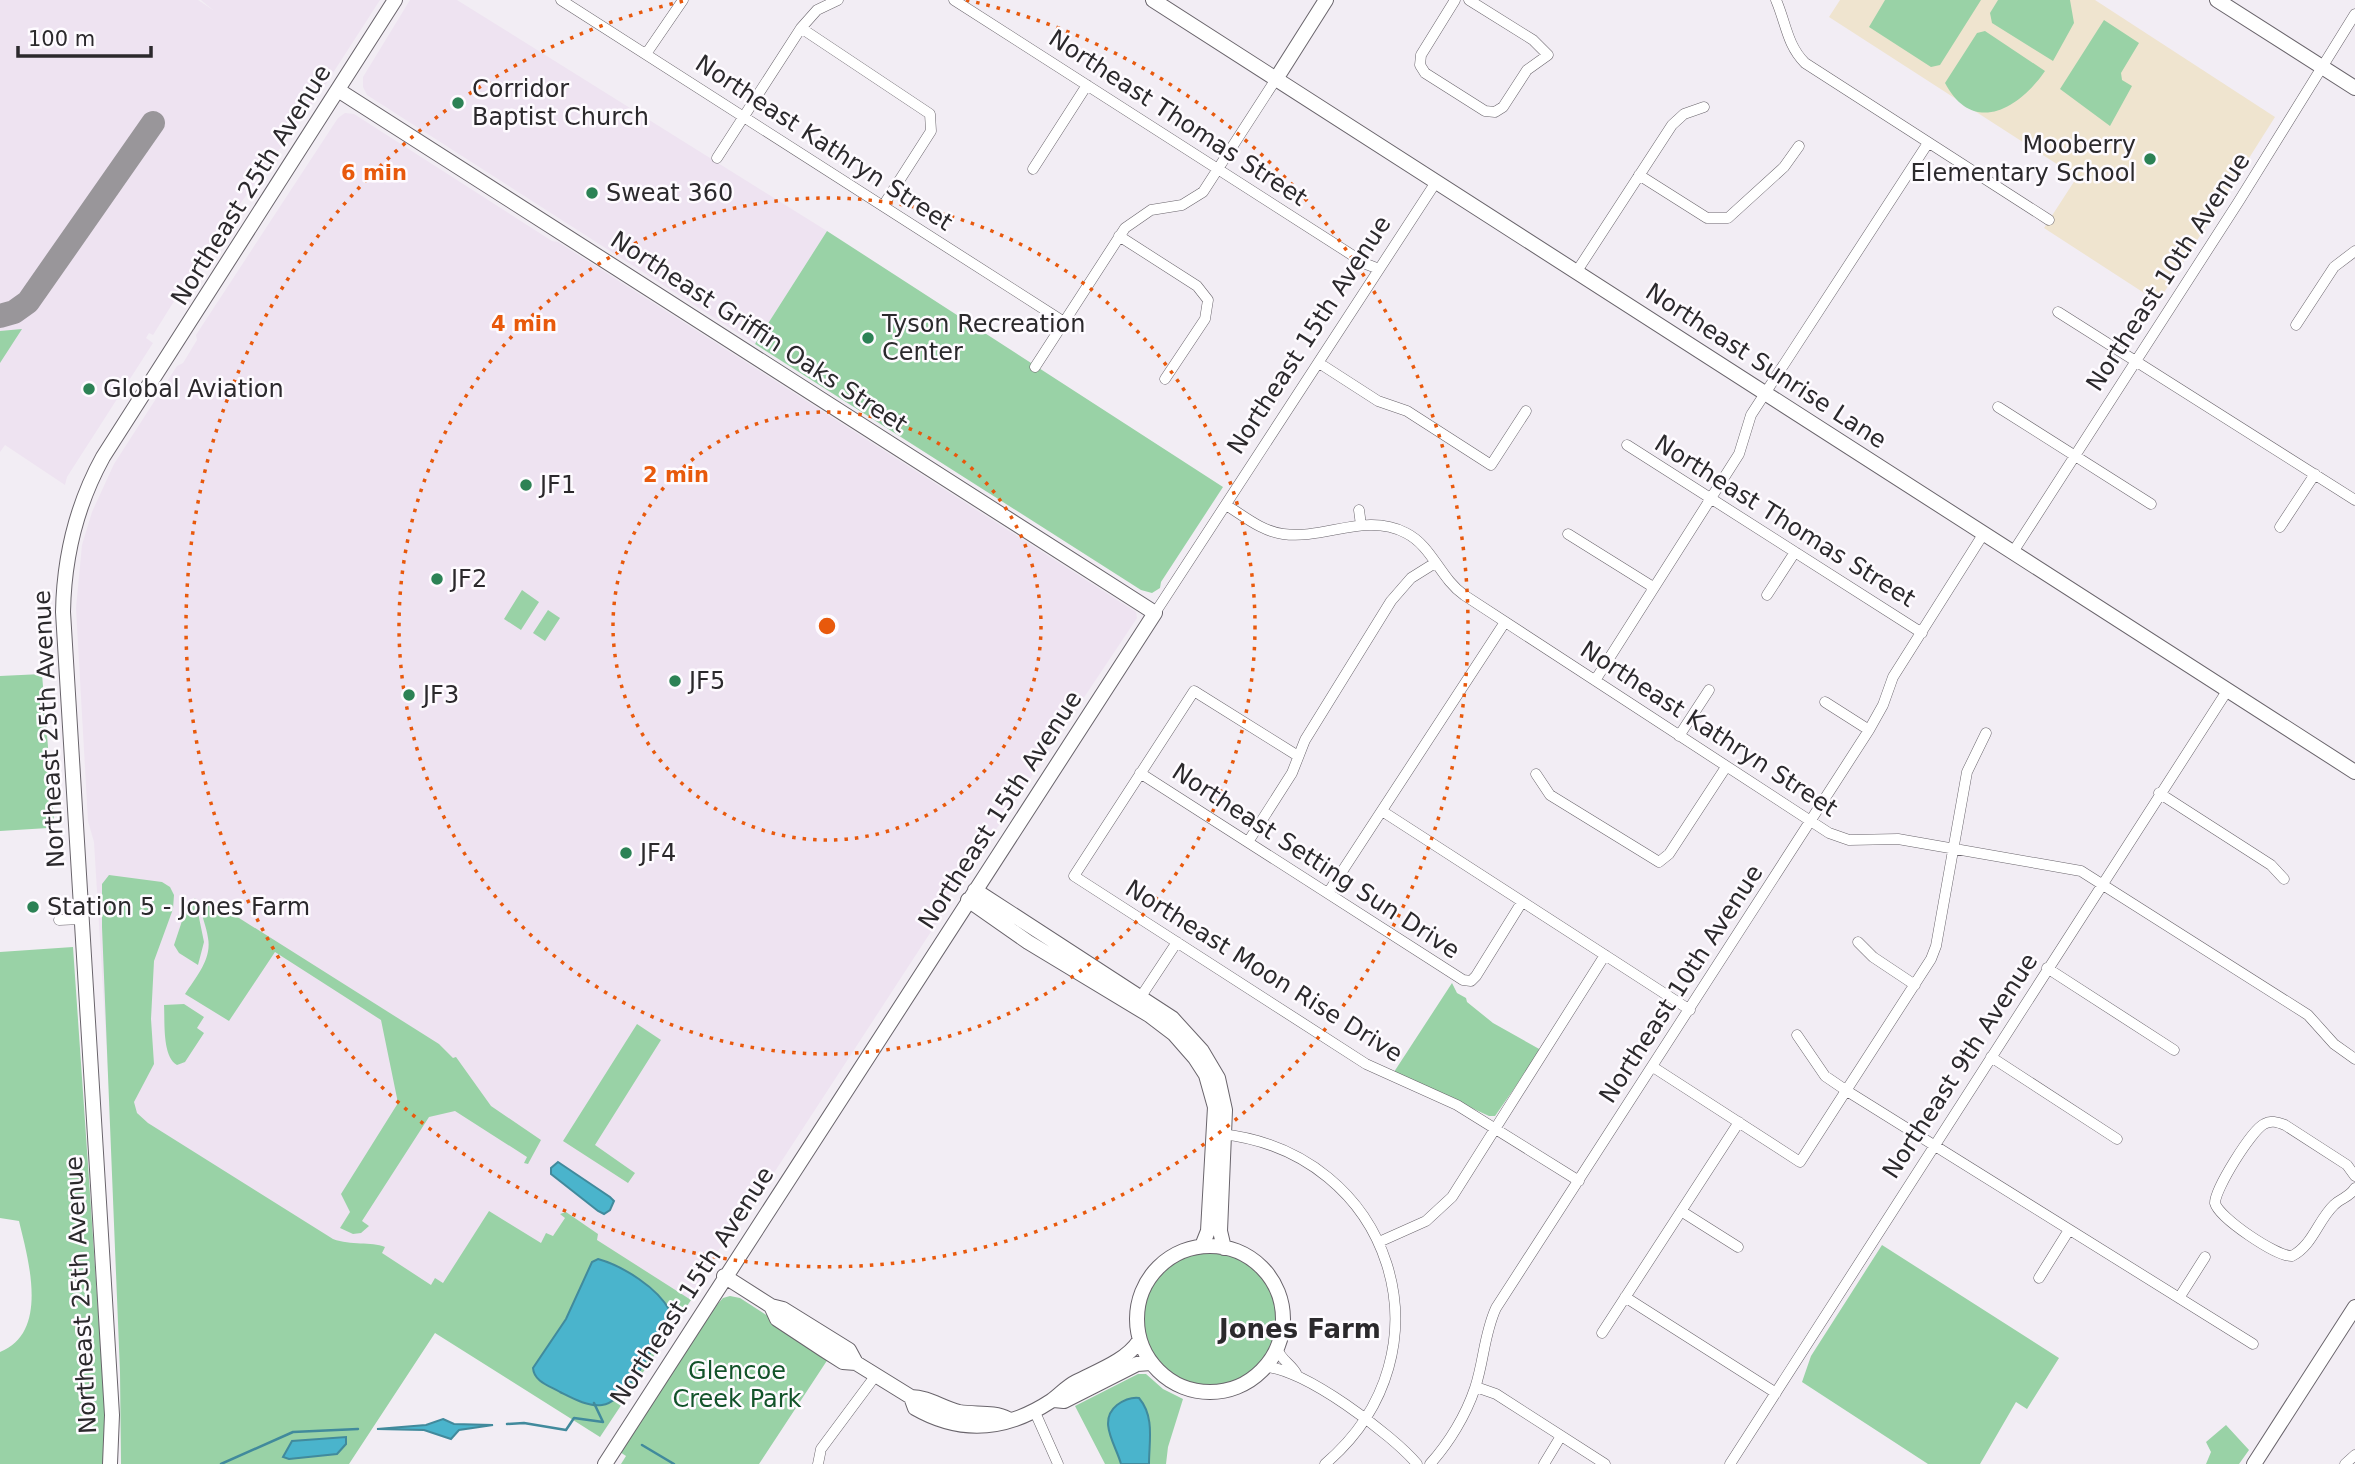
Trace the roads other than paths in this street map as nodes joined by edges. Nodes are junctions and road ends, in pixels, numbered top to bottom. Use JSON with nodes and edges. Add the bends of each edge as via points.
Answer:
{"nodes":[{"id":1,"x":395,"y":0,"type":"edge"},
{"id":2,"x":561,"y":0,"type":"edge"},
{"id":3,"x":683,"y":0,"type":"edge"},
{"id":4,"x":838,"y":0,"type":"edge"},
{"id":5,"x":954,"y":0,"type":"edge"},
{"id":6,"x":1153,"y":0,"type":"edge"},
{"id":7,"x":1326,"y":0,"type":"edge"},
{"id":8,"x":1455,"y":0,"type":"edge"},
{"id":9,"x":1469,"y":0,"type":"edge"},
{"id":10,"x":1776,"y":0,"type":"edge"},
{"id":11,"x":2217,"y":0,"type":"edge"},
{"id":12,"x":2355,"y":14,"type":"edge"},
{"id":13,"x":801,"y":28,"type":"junction"},
{"id":14,"x":646,"y":54,"type":"junction"},
{"id":15,"x":2321,"y":67,"type":"junction"},
{"id":16,"x":1276,"y":79,"type":"junction"},
{"id":17,"x":1087,"y":85,"type":"junction"},
{"id":18,"x":2355,"y":88,"type":"edge"},
{"id":19,"x":338,"y":90,"type":"junction"},
{"id":20,"x":1704,"y":107,"type":"dead end"},
{"id":21,"x":743,"y":117,"type":"junction"},
{"id":22,"x":1928,"y":142,"type":"junction"},
{"id":23,"x":1799,"y":146,"type":"dead end"},
{"id":24,"x":717,"y":158,"type":"dead end"},
{"id":25,"x":1033,"y":169,"type":"dead end"},
{"id":26,"x":1218,"y":169,"type":"junction"},
{"id":27,"x":1639,"y":175,"type":"junction"},
{"id":28,"x":1436,"y":182,"type":"junction"},
{"id":29,"x":883,"y":206,"type":"junction"},
{"id":30,"x":2049,"y":220,"type":"dead end"},
{"id":31,"x":1119,"y":236,"type":"junction"},
{"id":32,"x":2355,"y":251,"type":"edge"},
{"id":33,"x":1379,"y":269,"type":"junction"},
{"id":34,"x":1577,"y":271,"type":"junction"},
{"id":35,"x":2058,"y":312,"type":"dead end"},
{"id":36,"x":1064,"y":322,"type":"junction"},
{"id":37,"x":2296,"y":325,"type":"dead end"},
{"id":38,"x":2137,"y":360,"type":"junction"},
{"id":39,"x":1318,"y":363,"type":"junction"},
{"id":40,"x":1035,"y":367,"type":"dead end"},
{"id":41,"x":1165,"y":379,"type":"dead end"},
{"id":42,"x":1766,"y":393,"type":"junction"},
{"id":43,"x":1998,"y":407,"type":"dead end"},
{"id":44,"x":1526,"y":411,"type":"dead end"},
{"id":45,"x":1627,"y":445,"type":"dead end"},
{"id":46,"x":2075,"y":456,"type":"junction"},
{"id":47,"x":2315,"y":474,"type":"junction"},
{"id":48,"x":1709,"y":498,"type":"junction"},
{"id":49,"x":2355,"y":500,"type":"edge"},
{"id":50,"x":2151,"y":504,"type":"dead end"},
{"id":51,"x":1226,"y":505,"type":"junction"},
{"id":52,"x":1359,"y":510,"type":"dead end"},
{"id":53,"x":1361,"y":526,"type":"junction"},
{"id":54,"x":2280,"y":527,"type":"dead end"},
{"id":55,"x":1984,"y":533,"type":"junction"},
{"id":56,"x":1568,"y":534,"type":"dead end"},
{"id":57,"x":1794,"y":552,"type":"junction"},
{"id":58,"x":2013,"y":552,"type":"junction"},
{"id":59,"x":1435,"y":563,"type":"junction"},
{"id":60,"x":1653,"y":587,"type":"junction"},
{"id":61,"x":1768,"y":595,"type":"dead end"},
{"id":62,"x":1155,"y":613,"type":"junction"},
{"id":63,"x":1505,"y":622,"type":"junction"},
{"id":64,"x":1922,"y":633,"type":"junction"},
{"id":65,"x":1595,"y":679,"type":"junction"},
{"id":66,"x":1709,"y":690,"type":"dead end"},
{"id":67,"x":2227,"y":691,"type":"junction"},
{"id":68,"x":1825,"y":702,"type":"dead end"},
{"id":69,"x":1869,"y":730,"type":"junction"},
{"id":70,"x":1986,"y":733,"type":"dead end"},
{"id":71,"x":1679,"y":736,"type":"junction"},
{"id":72,"x":1298,"y":756,"type":"junction"},
{"id":73,"x":1726,"y":767,"type":"junction"},
{"id":74,"x":2355,"y":772,"type":"edge"},
{"id":75,"x":1139,"y":773,"type":"junction"},
{"id":76,"x":1536,"y":774,"type":"dead end"},
{"id":77,"x":2159,"y":793,"type":"junction"},
{"id":78,"x":1382,"y":811,"type":"junction"},
{"id":79,"x":1810,"y":821,"type":"junction"},
{"id":80,"x":1248,"y":842,"type":"junction"},
{"id":81,"x":1954,"y":848,"type":"junction"},
{"id":82,"x":2284,"y":879,"type":"dead end"},
{"id":83,"x":2103,"y":884,"type":"junction"},
{"id":84,"x":1328,"y":893,"type":"junction"},
{"id":85,"x":972,"y":895,"type":"junction"},
{"id":86,"x":1522,"y":902,"type":"junction"},
{"id":87,"x":82,"y":919,"type":"junction"},
{"id":88,"x":59,"y":920,"type":"dead end"},
{"id":89,"x":1177,"y":942,"type":"junction"},
{"id":90,"x":1858,"y":942,"type":"dead end"},
{"id":91,"x":1605,"y":956,"type":"junction"},
{"id":92,"x":2047,"y":968,"type":"junction"},
{"id":93,"x":1915,"y":985,"type":"junction"},
{"id":94,"x":1140,"y":998,"type":"junction"},
{"id":95,"x":1690,"y":1010,"type":"junction"},
{"id":96,"x":1797,"y":1035,"type":"dead end"},
{"id":97,"x":2174,"y":1050,"type":"dead end"},
{"id":98,"x":1991,"y":1057,"type":"junction"},
{"id":99,"x":2355,"y":1059,"type":"edge"},
{"id":100,"x":1653,"y":1068,"type":"junction"},
{"id":101,"x":1847,"y":1091,"type":"junction"},
{"id":102,"x":1739,"y":1122,"type":"junction"},
{"id":103,"x":1497,"y":1128,"type":"junction"},
{"id":104,"x":1220,"y":1134,"type":"junction"},
{"id":105,"x":2117,"y":1139,"type":"dead end"},
{"id":106,"x":1934,"y":1147,"type":"junction"},
{"id":107,"x":2355,"y":1176,"type":"edge"},
{"id":108,"x":1580,"y":1181,"type":"junction"},
{"id":109,"x":2354,"y":1194,"type":"edge"},
{"id":110,"x":1681,"y":1211,"type":"junction"},
{"id":111,"x":2069,"y":1230,"type":"junction"},
{"id":112,"x":1379,"y":1242,"type":"junction"},
{"id":113,"x":1202,"y":1246,"type":"junction"},
{"id":114,"x":1738,"y":1247,"type":"dead end"},
{"id":115,"x":1224,"y":1248,"type":"junction"},
{"id":116,"x":2205,"y":1257,"type":"dead end"},
{"id":117,"x":724,"y":1276,"type":"junction"},
{"id":118,"x":2039,"y":1278,"type":"dead end"},
{"id":119,"x":1625,"y":1297,"type":"junction"},
{"id":120,"x":2179,"y":1298,"type":"junction"},
{"id":121,"x":2355,"y":1307,"type":"edge"},
{"id":122,"x":1602,"y":1333,"type":"dead end"},
{"id":123,"x":1139,"y":1341,"type":"junction"},
{"id":124,"x":2253,"y":1344,"type":"dead end"},
{"id":125,"x":1277,"y":1348,"type":"junction"},
{"id":126,"x":1151,"y":1363,"type":"junction"},
{"id":127,"x":1265,"y":1367,"type":"junction"},
{"id":128,"x":876,"y":1375,"type":"junction"},
{"id":129,"x":1297,"y":1375,"type":"junction"},
{"id":130,"x":1476,"y":1387,"type":"junction"},
{"id":131,"x":1776,"y":1393,"type":"junction"},
{"id":132,"x":1054,"y":1400,"type":"junction"},
{"id":133,"x":1034,"y":1410,"type":"junction"},
{"id":134,"x":1367,"y":1419,"type":"junction"},
{"id":135,"x":1561,"y":1436,"type":"junction"},
{"id":136,"x":2355,"y":1455,"type":"edge"},
{"id":137,"x":818,"y":1463,"type":"edge"},
{"id":138,"x":110,"y":1464,"type":"edge"},
{"id":139,"x":605,"y":1464,"type":"edge"},
{"id":140,"x":1056,"y":1464,"type":"edge"},
{"id":141,"x":1325,"y":1464,"type":"edge"},
{"id":142,"x":1417,"y":1464,"type":"edge"},
{"id":143,"x":1430,"y":1464,"type":"edge"},
{"id":144,"x":1544,"y":1464,"type":"edge"},
{"id":145,"x":1605,"y":1464,"type":"edge"},
{"id":146,"x":1730,"y":1464,"type":"edge"},
{"id":147,"x":2254,"y":1464,"type":"edge"},
{"id":148,"x":2345,"y":1464,"type":"edge"}],
"edges":[{"from":1,"to":19,"type":"street","name":"Northeast 25th Avenue"},
{"from":2,"to":14,"type":"street","name":"Northeast Kathryn Street"},
{"from":3,"to":14,"type":"street"},
{"from":4,"to":13,"type":"street","via":[[817,10]]},
{"from":5,"to":17,"type":"street","name":"Northeast Thomas Street"},
{"from":6,"to":16,"type":"street","name":"Northeast Sunrise Lane"},
{"from":7,"to":16,"type":"street"},
{"from":8,"to":9,"type":"street","via":[[1421,55],[1420,65],[1425,73],[1485,111],[1495,112],[1527,70],[1548,55],[1533,40]]},
{"from":10,"to":22,"type":"street","via":[[1788,41],[1805,64]]},
{"from":11,"to":15,"type":"street"},
{"from":12,"to":15,"type":"street","name":"Northeast 10th Avenue"},
{"from":13,"to":21,"type":"street"},
{"from":13,"to":29,"type":"street","via":[[930,114],[931,131]]},
{"from":14,"to":21,"type":"street","name":"Northeast Kathryn Street"},
{"from":15,"to":18,"type":"street"},
{"from":15,"to":38,"type":"street","name":"Northeast 10th Avenue"},
{"from":16,"to":26,"type":"street"},
{"from":16,"to":28,"type":"street","name":"Northeast Sunrise Lane"},
{"from":17,"to":25,"type":"street"},
{"from":17,"to":26,"type":"street","name":"Northeast Thomas Street"},
{"from":19,"to":62,"type":"street","name":"Northeast Griffin Oaks Street"},
{"from":19,"to":87,"type":"street","name":"Northeast 25th Avenue","via":[[103,457],[77,516],[65,567],[63,612]]},
{"from":20,"to":27,"type":"street","via":[[1684,114],[1672,125]]},
{"from":21,"to":24,"type":"street"},
{"from":21,"to":29,"type":"street","name":"Northeast Kathryn Street"},
{"from":22,"to":30,"type":"street"},
{"from":22,"to":42,"type":"street"},
{"from":23,"to":27,"type":"street","via":[[1728,218],[1707,218]]},
{"from":26,"to":31,"type":"street","via":[[1198,197],[1142,215]]},
{"from":26,"to":33,"type":"street","name":"Northeast Thomas Street"},
{"from":27,"to":34,"type":"street"},
{"from":28,"to":33,"type":"street","name":"Northeast 15th Avenue"},
{"from":28,"to":34,"type":"street","name":"Northeast Sunrise Lane"},
{"from":29,"to":36,"type":"street","name":"Northeast Kathryn Street"},
{"from":31,"to":36,"type":"street"},
{"from":31,"to":41,"type":"street","via":[[1197,286],[1208,300],[1205,319]]},
{"from":32,"to":37,"type":"street","via":[[2334,267]]},
{"from":33,"to":39,"type":"street","name":"Northeast 15th Avenue"},
{"from":34,"to":42,"type":"street","name":"Northeast Sunrise Lane"},
{"from":35,"to":38,"type":"street"},
{"from":36,"to":40,"type":"street"},
{"from":38,"to":46,"type":"street","name":"Northeast 10th Avenue"},
{"from":38,"to":47,"type":"street"},
{"from":39,"to":44,"type":"street","via":[[1378,401],[1407,411],[1491,465]]},
{"from":39,"to":51,"type":"street","name":"Northeast 15th Avenue"},
{"from":42,"to":48,"type":"street","via":[[1747,425],[1739,454]]},
{"from":42,"to":55,"type":"street","name":"Northeast Sunrise Lane"},
{"from":43,"to":46,"type":"street"},
{"from":45,"to":48,"type":"street","name":"Northeast Thomas Street"},
{"from":46,"to":50,"type":"street"},
{"from":46,"to":58,"type":"street","name":"Northeast 10th Avenue"},
{"from":47,"to":49,"type":"street"},
{"from":47,"to":54,"type":"street"},
{"from":48,"to":57,"type":"street","name":"Northeast Thomas Street"},
{"from":48,"to":60,"type":"street"},
{"from":51,"to":53,"type":"street","name":"Northeast Kathryn Street","via":[[1280,534]]},
{"from":51,"to":62,"type":"street","name":"Northeast 15th Avenue"},
{"from":52,"to":53,"type":"street"},
{"from":53,"to":59,"type":"street","name":"Northeast Kathryn Street","via":[[1376,524],[1407,533]]},
{"from":55,"to":58,"type":"street","name":"Northeast Sunrise Lane"},
{"from":55,"to":64,"type":"street","name":"Northeast 10th Avenue"},
{"from":56,"to":60,"type":"street"},
{"from":57,"to":61,"type":"street"},
{"from":57,"to":64,"type":"street","name":"Northeast Thomas Street"},
{"from":58,"to":67,"type":"street","name":"Northeast Sunrise Lane"},
{"from":59,"to":63,"type":"street","name":"Northeast Kathryn Street","via":[[1454,588]]},
{"from":59,"to":72,"type":"street","via":[[1411,578],[1391,601]]},
{"from":60,"to":65,"type":"street"},
{"from":62,"to":85,"type":"street","name":"Northeast 15th Avenue"},
{"from":63,"to":65,"type":"street","name":"Northeast Kathryn Street"},
{"from":63,"to":78,"type":"street"},
{"from":64,"to":69,"type":"street","name":"Northeast 10th Avenue","via":[[1893,677]]},
{"from":65,"to":71,"type":"street","name":"Northeast Kathryn Street"},
{"from":66,"to":71,"type":"street"},
{"from":67,"to":74,"type":"street","name":"Northeast Sunrise Lane"},
{"from":67,"to":77,"type":"street","name":"Northeast 9th Avenue"},
{"from":68,"to":69,"type":"street"},
{"from":69,"to":79,"type":"street","name":"Northeast 10th Avenue"},
{"from":70,"to":81,"type":"street","via":[[1967,772]]},
{"from":71,"to":73,"type":"street","name":"Northeast Kathryn Street"},
{"from":72,"to":75,"type":"street","via":[[1195,691]]},
{"from":72,"to":80,"type":"street"},
{"from":73,"to":76,"type":"street","via":[[1669,854],[1659,862],[1550,795]]},
{"from":73,"to":79,"type":"street","name":"Northeast Kathryn Street"},
{"from":75,"to":80,"type":"street","name":"Northeast Setting Sun Drive"},
{"from":75,"to":89,"type":"street","name":"Northeast Moon Rise Drive","via":[[1074,876]]},
{"from":77,"to":82,"type":"street","via":[[2271,865]]},
{"from":77,"to":83,"type":"street","name":"Northeast 9th Avenue"},
{"from":78,"to":84,"type":"street"},
{"from":78,"to":86,"type":"street"},
{"from":79,"to":81,"type":"street","name":"Northeast Kathryn Street","via":[[1849,840],[1898,839]]},
{"from":79,"to":95,"type":"street","name":"Northeast 10th Avenue"},
{"from":80,"to":84,"type":"street","name":"Northeast Setting Sun Drive"},
{"from":81,"to":83,"type":"street","name":"Northeast Kathryn Street","via":[[2076,870]]},
{"from":81,"to":93,"type":"street","via":[[1936,946]]},
{"from":83,"to":92,"type":"street","name":"Northeast 9th Avenue"},
{"from":83,"to":99,"type":"street","name":"Northeast Kathryn Street","via":[[2308,1015]]},
{"from":84,"to":86,"type":"street","name":"Northeast Setting Sun Drive","via":[[1471,981]]},
{"from":85,"to":94,"type":"street"},
{"from":85,"to":104,"type":"street","via":[[1067,966],[1106,986],[1174,1034],[1206,1075]]},
{"from":85,"to":117,"type":"street","name":"Northeast 15th Avenue"},
{"from":86,"to":91,"type":"street"},
{"from":87,"to":88,"type":"street"},
{"from":87,"to":138,"type":"street","name":"Northeast 25th Avenue","via":[[111,1401]]},
{"from":89,"to":94,"type":"street"},
{"from":89,"to":103,"type":"street","name":"Northeast Moon Rise Drive","via":[[1366,1064]]},
{"from":90,"to":93,"type":"street"},
{"from":91,"to":95,"type":"street"},
{"from":91,"to":103,"type":"street"},
{"from":92,"to":97,"type":"street"},
{"from":92,"to":98,"type":"street","name":"Northeast 9th Avenue"},
{"from":93,"to":101,"type":"street"},
{"from":94,"to":104,"type":"street","via":[[1184,1029],[1209,1060],[1222,1087]]},
{"from":95,"to":100,"type":"street","name":"Northeast 10th Avenue"},
{"from":96,"to":101,"type":"street","via":[[1825,1076]]},
{"from":98,"to":105,"type":"street"},
{"from":98,"to":106,"type":"street","name":"Northeast 9th Avenue"},
{"from":100,"to":102,"type":"street"},
{"from":100,"to":108,"type":"street","name":"Northeast 10th Avenue"},
{"from":101,"to":102,"type":"street","via":[[1800,1162]]},
{"from":101,"to":106,"type":"street"},
{"from":102,"to":110,"type":"street"},
{"from":103,"to":108,"type":"street","name":"Northeast Moon Rise Drive"},
{"from":103,"to":112,"type":"street","via":[[1441,1210]]},
{"from":104,"to":112,"type":"street","via":[[1287,1150],[1319,1169],[1352,1199]]},
{"from":104,"to":113,"type":"street","via":[[1208,1231]]},
{"from":104,"to":115,"type":"street"},
{"from":106,"to":111,"type":"street"},
{"from":106,"to":131,"type":"street","name":"Northeast 9th Avenue"},
{"from":107,"to":109,"type":"street","via":[[2347,1165],[2285,1125],[2267,1122],[2235,1163],[2215,1203],[2221,1216],[2287,1256],[2305,1248],[2333,1206]]},
{"from":108,"to":130,"type":"street","name":"Northeast 10th Avenue","via":[[1496,1308],[1484,1341]]},
{"from":110,"to":114,"type":"street"},
{"from":110,"to":119,"type":"street"},
{"from":111,"to":118,"type":"street"},
{"from":111,"to":120,"type":"street"},
{"from":112,"to":134,"type":"street","via":[[1393,1288],[1395,1337],[1386,1378]]},
{"from":113,"to":115,"type":"street"},
{"from":113,"to":123,"type":"street","via":[[1170,1258],[1151,1275],[1137,1307]]},
{"from":115,"to":125,"type":"street","via":[[1255,1262],[1276,1289],[1283,1323]]},
{"from":116,"to":120,"type":"street"},
{"from":117,"to":128,"type":"street","via":[[849,1350],[856,1363]]},
{"from":117,"to":139,"type":"street","name":"Northeast 15th Avenue"},
{"from":119,"to":122,"type":"street"},
{"from":119,"to":131,"type":"street"},
{"from":120,"to":124,"type":"street"},
{"from":121,"to":147,"type":"street"},
{"from":123,"to":126,"type":"street"},
{"from":123,"to":132,"type":"street","via":[[1131,1352],[1063,1388]]},
{"from":125,"to":127,"type":"street"},
{"from":125,"to":129,"type":"street"},
{"from":126,"to":127,"type":"street","via":[[1176,1384],[1207,1393],[1239,1387]]},
{"from":126,"to":132,"type":"street","via":[[1137,1364],[1064,1401]]},
{"from":127,"to":129,"type":"street"},
{"from":128,"to":133,"type":"street","via":[[911,1397],[915,1408],[945,1421],[1000,1426]]},
{"from":128,"to":137,"type":"street","via":[[821,1449]]},
{"from":129,"to":134,"type":"street"},
{"from":130,"to":135,"type":"street","via":[[1496,1394]]},
{"from":130,"to":143,"type":"street","name":"Northeast 10th Avenue","via":[[1451,1437]]},
{"from":131,"to":146,"type":"street","name":"Northeast 9th Avenue"},
{"from":132,"to":133,"type":"street"},
{"from":133,"to":140,"type":"street"},
{"from":134,"to":141,"type":"street"},
{"from":134,"to":142,"type":"street"},
{"from":135,"to":144,"type":"street"},
{"from":135,"to":145,"type":"street"},
{"from":136,"to":148,"type":"street"}]}
